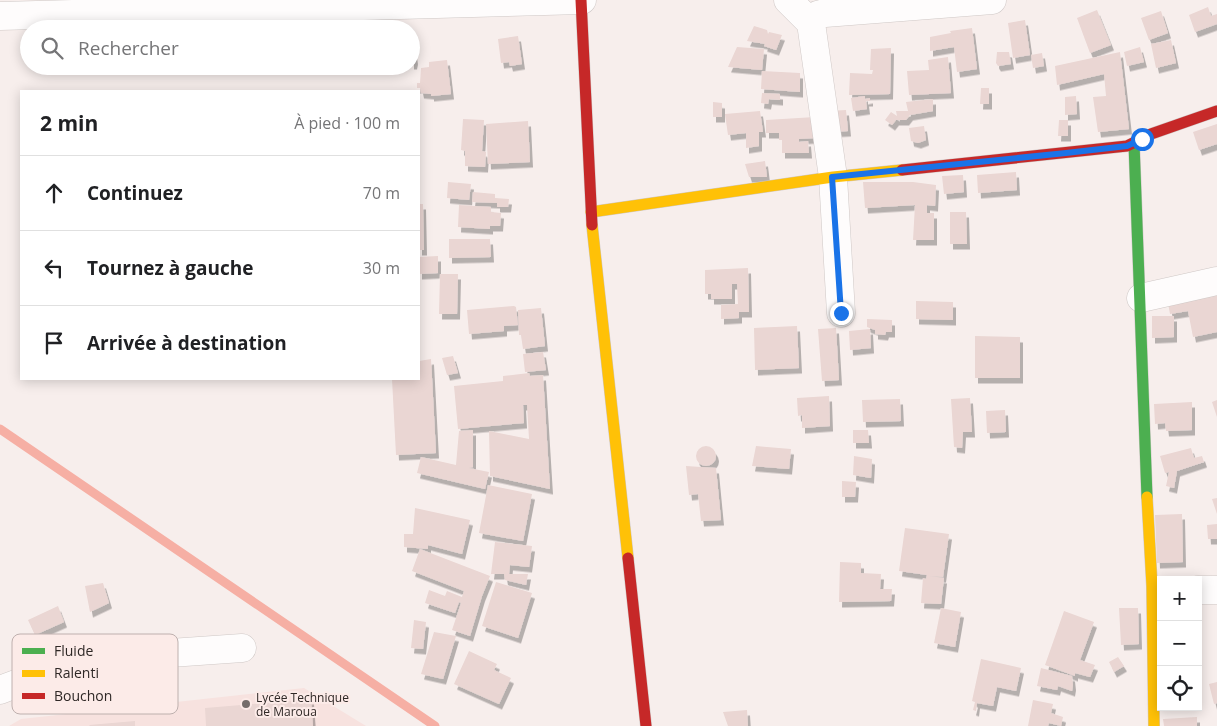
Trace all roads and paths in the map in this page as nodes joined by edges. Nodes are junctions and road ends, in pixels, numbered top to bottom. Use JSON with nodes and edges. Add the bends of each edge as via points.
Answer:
{"nodes":[{"id":1,"x":581,"y":0,"type":"edge"},
{"id":2,"x":788,"y":0,"type":"edge"},
{"id":3,"x":992,"y":0,"type":"edge"},
{"id":4,"x":339,"y":2,"type":"edge"},
{"id":5,"x":0,"y":13,"type":"edge"},
{"id":6,"x":811,"y":23,"type":"junction"},
{"id":7,"x":1217,"y":111,"type":"edge"},
{"id":8,"x":1134,"y":143,"type":"junction"},
{"id":9,"x":832,"y":177,"type":"junction"},
{"id":10,"x":591,"y":212,"type":"junction"},
{"id":11,"x":1217,"y":281,"type":"edge"},
{"id":12,"x":1141,"y":298,"type":"junction"},
{"id":13,"x":841,"y":313,"type":"dead end"},
{"id":14,"x":1156,"y":587,"type":"edge"},
{"id":15,"x":1202,"y":590,"type":"edge"},
{"id":16,"x":1217,"y":590,"type":"edge"},
{"id":17,"x":242,"y":648,"type":"dead end"},
{"id":18,"x":178,"y":652,"type":"edge"},
{"id":19,"x":12,"y":685,"type":"edge"},
{"id":20,"x":0,"y":690,"type":"edge"},
{"id":21,"x":646,"y":726,"type":"edge"},
{"id":22,"x":1154,"y":726,"type":"edge"}],
"edges":[{"from":1,"to":4,"type":"street"},
{"from":1,"to":10,"type":"street"},
{"from":2,"to":6,"type":"street"},
{"from":3,"to":6,"type":"street","via":[[825,13],[817,15]]},
{"from":4,"to":5,"type":"street"},
{"from":6,"to":9,"type":"street"},
{"from":7,"to":8,"type":"street"},
{"from":8,"to":9,"type":"street"},
{"from":8,"to":12,"type":"street"},
{"from":9,"to":10,"type":"street"},
{"from":9,"to":13,"type":"street"},
{"from":10,"to":21,"type":"street"},
{"from":11,"to":12,"type":"street"},
{"from":12,"to":14,"type":"street","via":[[1149,564]]},
{"from":14,"to":22,"type":"street"},
{"from":15,"to":16,"type":"street"},
{"from":17,"to":18,"type":"street"},
{"from":19,"to":20,"type":"street"}]}
